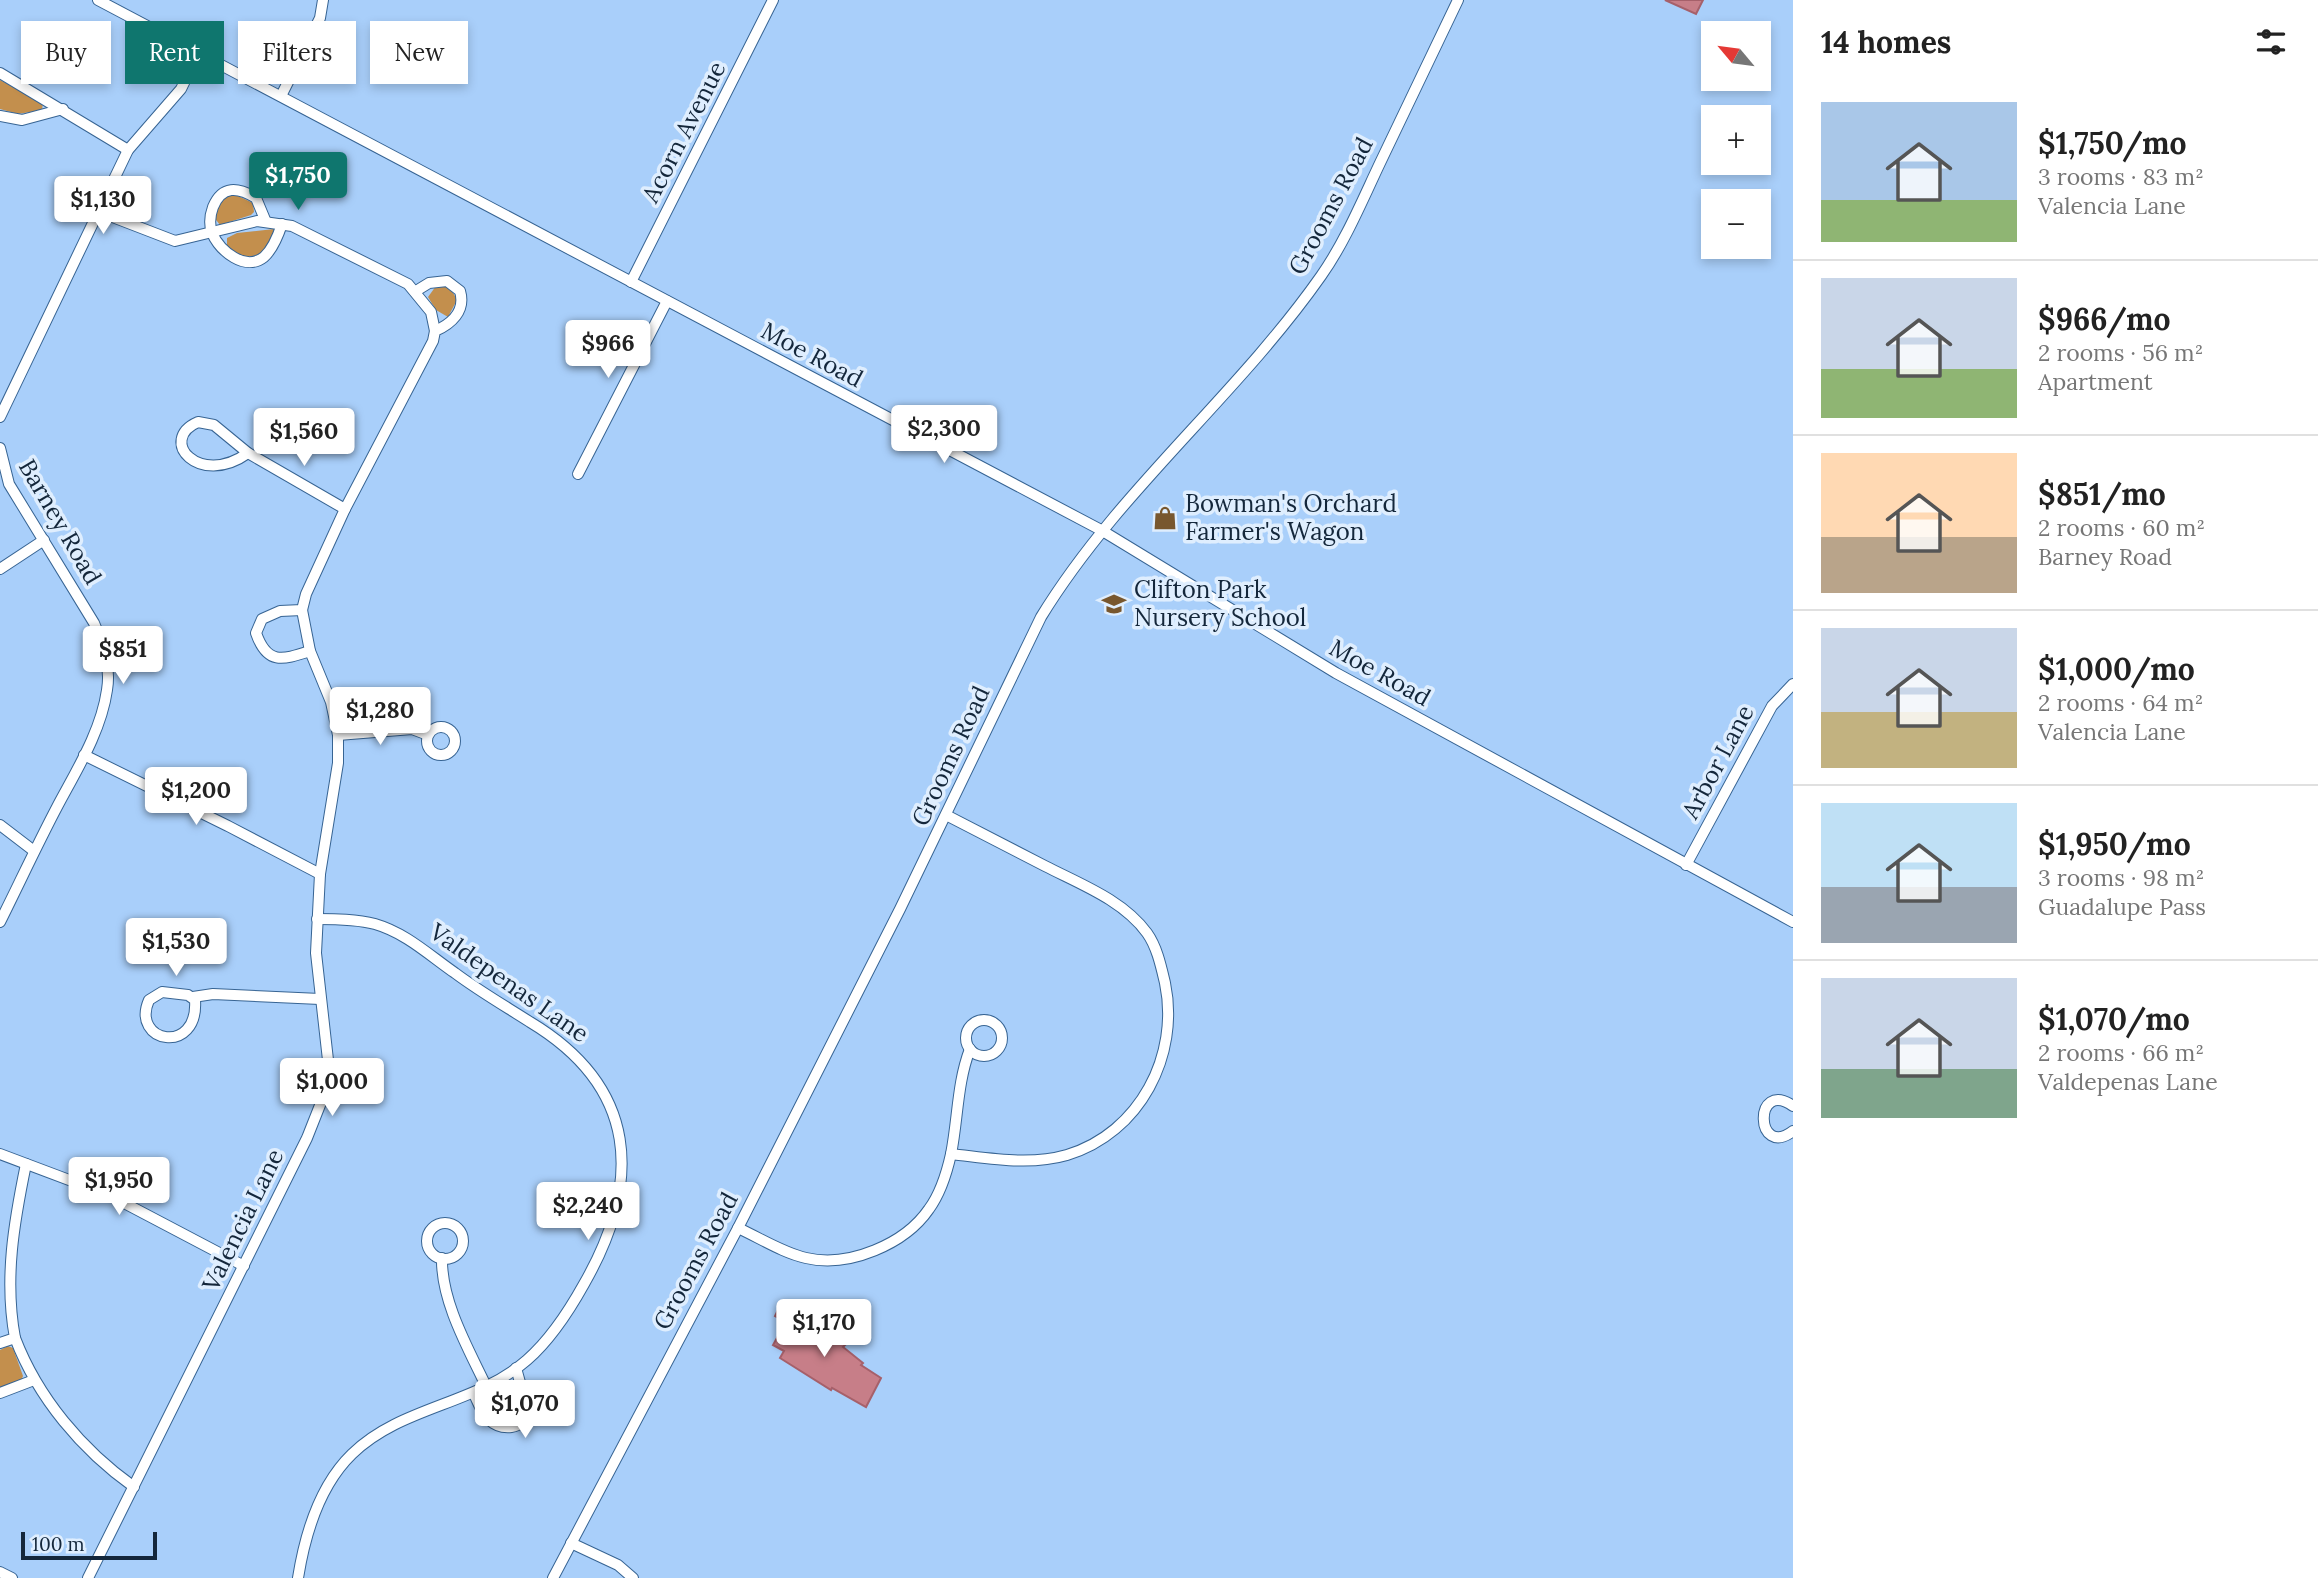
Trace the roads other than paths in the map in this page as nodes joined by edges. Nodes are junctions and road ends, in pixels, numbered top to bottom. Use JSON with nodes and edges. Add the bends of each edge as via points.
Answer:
{"nodes":[{"id":1,"x":98,"y":0,"type":"edge"},
{"id":2,"x":323,"y":0,"type":"edge"},
{"id":3,"x":773,"y":0,"type":"edge"},
{"id":4,"x":1458,"y":0,"type":"edge"},
{"id":5,"x":137,"y":21,"type":"edge"},
{"id":6,"x":224,"y":67,"type":"edge"},
{"id":7,"x":0,"y":73,"type":"edge"},
{"id":8,"x":183,"y":84,"type":"edge"},
{"id":9,"x":281,"y":96,"type":"junction"},
{"id":10,"x":63,"y":109,"type":"junction"},
{"id":11,"x":0,"y":116,"type":"edge"},
{"id":12,"x":128,"y":150,"type":"junction"},
{"id":13,"x":97,"y":211,"type":"junction"},
{"id":14,"x":266,"y":222,"type":"junction"},
{"id":15,"x":282,"y":225,"type":"junction"},
{"id":16,"x":213,"y":234,"type":"junction"},
{"id":17,"x":631,"y":282,"type":"junction"},
{"id":18,"x":416,"y":291,"type":"junction"},
{"id":19,"x":667,"y":301,"type":"junction"},
{"id":20,"x":435,"y":331,"type":"junction"},
{"id":21,"x":0,"y":417,"type":"edge"},
{"id":22,"x":0,"y":448,"type":"edge"},
{"id":23,"x":248,"y":453,"type":"junction"},
{"id":24,"x":578,"y":474,"type":"dead end"},
{"id":25,"x":345,"y":509,"type":"junction"},
{"id":26,"x":1101,"y":530,"type":"junction"},
{"id":27,"x":44,"y":540,"type":"junction"},
{"id":28,"x":0,"y":569,"type":"edge"},
{"id":29,"x":302,"y":610,"type":"junction"},
{"id":30,"x":310,"y":651,"type":"junction"},
{"id":31,"x":1793,"y":684,"type":"edge"},
{"id":32,"x":338,"y":735,"type":"junction"},
{"id":33,"x":428,"y":735,"type":"dead end"},
{"id":34,"x":84,"y":755,"type":"junction"},
{"id":35,"x":946,"y":815,"type":"junction"},
{"id":36,"x":0,"y":825,"type":"edge"},
{"id":37,"x":34,"y":851,"type":"junction"},
{"id":38,"x":1686,"y":865,"type":"junction"},
{"id":39,"x":320,"y":874,"type":"junction"},
{"id":40,"x":317,"y":919,"type":"junction"},
{"id":41,"x":0,"y":922,"type":"edge"},
{"id":42,"x":1793,"y":922,"type":"edge"},
{"id":43,"x":193,"y":997,"type":"junction"},
{"id":44,"x":320,"y":999,"type":"junction"},
{"id":45,"x":970,"y":1049,"type":"dead end"},
{"id":46,"x":1793,"y":1106,"type":"edge"},
{"id":47,"x":1793,"y":1131,"type":"edge"},
{"id":48,"x":0,"y":1154,"type":"edge"},
{"id":49,"x":951,"y":1154,"type":"junction"},
{"id":50,"x":26,"y":1164,"type":"junction"},
{"id":51,"x":738,"y":1228,"type":"junction"},
{"id":52,"x":442,"y":1258,"type":"dead end"},
{"id":53,"x":244,"y":1266,"type":"junction"},
{"id":54,"x":15,"y":1338,"type":"junction"},
{"id":55,"x":0,"y":1343,"type":"edge"},
{"id":56,"x":516,"y":1368,"type":"junction"},
{"id":57,"x":34,"y":1380,"type":"junction"},
{"id":58,"x":486,"y":1386,"type":"junction"},
{"id":59,"x":0,"y":1393,"type":"edge"},
{"id":60,"x":474,"y":1394,"type":"junction"},
{"id":61,"x":134,"y":1487,"type":"junction"},
{"id":62,"x":571,"y":1543,"type":"junction"},
{"id":63,"x":0,"y":1572,"type":"edge"},
{"id":64,"x":12,"y":1578,"type":"edge"},
{"id":65,"x":88,"y":1578,"type":"edge"},
{"id":66,"x":298,"y":1578,"type":"edge"},
{"id":67,"x":553,"y":1578,"type":"edge"},
{"id":68,"x":633,"y":1578,"type":"edge"}],
"edges":[{"from":1,"to":5,"type":"street","name":"Moe Road"},
{"from":2,"to":9,"type":"street","via":[[320,18]]},
{"from":3,"to":17,"type":"street","name":"Acorn Avenue"},
{"from":4,"to":26,"type":"street","name":"Grooms Road","via":[[1322,274],[1238,380]]},
{"from":6,"to":9,"type":"street","name":"Moe Road"},
{"from":7,"to":10,"type":"street"},
{"from":8,"to":12,"type":"street"},
{"from":9,"to":17,"type":"street","name":"Moe Road"},
{"from":10,"to":11,"type":"street","via":[[22,120]]},
{"from":10,"to":12,"type":"street"},
{"from":12,"to":13,"type":"street"},
{"from":13,"to":16,"type":"street","via":[[175,241]]},
{"from":13,"to":21,"type":"street"},
{"from":14,"to":15,"type":"street"},
{"from":14,"to":16,"type":"street"},
{"from":14,"to":16,"type":"street","via":[[256,198],[227,190],[217,197],[212,210]]},
{"from":15,"to":16,"type":"street","via":[[266,255],[253,261],[231,256]]},
{"from":15,"to":18,"type":"street","via":[[292,226]]},
{"from":17,"to":19,"type":"street","name":"Moe Road"},
{"from":18,"to":20,"type":"street","via":[[431,312]]},
{"from":18,"to":20,"type":"street","via":[[447,281],[460,291],[460,310],[452,322]]},
{"from":19,"to":24,"type":"street"},
{"from":19,"to":26,"type":"street","name":"Moe Road"},
{"from":20,"to":25,"type":"street"},
{"from":22,"to":27,"type":"street","name":"Barney Road","via":[[9,484]]},
{"from":23,"to":23,"type":"street","via":[[220,429],[203,422],[191,425],[183,441],[183,451],[201,466],[231,463]]},
{"from":23,"to":25,"type":"street"},
{"from":25,"to":29,"type":"street"},
{"from":26,"to":35,"type":"street","name":"Grooms Road","via":[[1041,617]]},
{"from":26,"to":38,"type":"street","name":"Moe Road","via":[[1336,673]]},
{"from":27,"to":28,"type":"street"},
{"from":27,"to":34,"type":"street","name":"Barney Road","via":[[104,647],[107,689]]},
{"from":29,"to":30,"type":"street","name":"Valencia Lane"},
{"from":29,"to":30,"type":"street","via":[[280,611],[262,619],[256,633],[261,648],[273,658]]},
{"from":30,"to":32,"type":"street","name":"Valencia Lane","via":[[331,702]]},
{"from":31,"to":38,"type":"street","name":"Arbor Lane","via":[[1772,706]]},
{"from":32,"to":33,"type":"street","via":[[412,729]]},
{"from":32,"to":39,"type":"street","name":"Valencia Lane","via":[[338,763]]},
{"from":34,"to":37,"type":"street","name":"Barney Road"},
{"from":34,"to":39,"type":"street"},
{"from":35,"to":49,"type":"street","via":[[1127,912],[1147,933],[1158,954],[1169,1016],[1152,1085],[1139,1106],[1107,1135],[1069,1154],[1033,1162]]},
{"from":35,"to":51,"type":"street","name":"Grooms Road"},
{"from":36,"to":37,"type":"street"},
{"from":37,"to":41,"type":"street","name":"Barney Road"},
{"from":38,"to":42,"type":"street","name":"Moe Road"},
{"from":39,"to":40,"type":"street","name":"Valencia Lane"},
{"from":40,"to":44,"type":"street","name":"Valencia Lane"},
{"from":40,"to":56,"type":"street","name":"Valdepenas Lane","via":[[372,923],[405,936],[556,1038],[597,1080],[613,1115],[623,1156],[621,1192],[608,1234],[574,1302],[548,1338]]},
{"from":43,"to":43,"type":"street","via":[[156,994],[145,1010],[149,1026],[167,1038],[183,1034],[193,1021]]},
{"from":43,"to":44,"type":"street","via":[[214,993]]},
{"from":44,"to":53,"type":"street","name":"Valencia Lane","via":[[330,1058],[326,1090]]},
{"from":45,"to":49,"type":"street"},
{"from":46,"to":47,"type":"street","via":[[1774,1102],[1762,1117],[1771,1134],[1782,1137]]},
{"from":48,"to":50,"type":"street"},
{"from":49,"to":51,"type":"street","via":[[930,1208],[909,1231],[874,1250],[844,1258],[808,1259]]},
{"from":50,"to":53,"type":"street","via":[[109,1195]]},
{"from":50,"to":54,"type":"street","via":[[12,1231]]},
{"from":51,"to":62,"type":"street","name":"Grooms Road"},
{"from":52,"to":58,"type":"street","via":[[442,1274],[456,1316]]},
{"from":53,"to":61,"type":"street","name":"Valencia Lane"},
{"from":54,"to":55,"type":"street"},
{"from":54,"to":57,"type":"street"},
{"from":56,"to":58,"type":"street","name":"Valdepenas Lane"},
{"from":56,"to":60,"type":"street","via":[[528,1410],[516,1427],[507,1428],[489,1419]]},
{"from":57,"to":59,"type":"street"},
{"from":57,"to":61,"type":"street","via":[[79,1441]]},
{"from":58,"to":60,"type":"street","name":"Valdepenas Lane"},
{"from":60,"to":66,"type":"street","name":"Valdepenas Lane","via":[[388,1427],[352,1454],[318,1504]]},
{"from":61,"to":65,"type":"street","name":"Valencia Lane"},
{"from":62,"to":67,"type":"street","name":"Grooms Road"},
{"from":62,"to":68,"type":"street","via":[[618,1565]]},
{"from":63,"to":64,"type":"street"}]}
